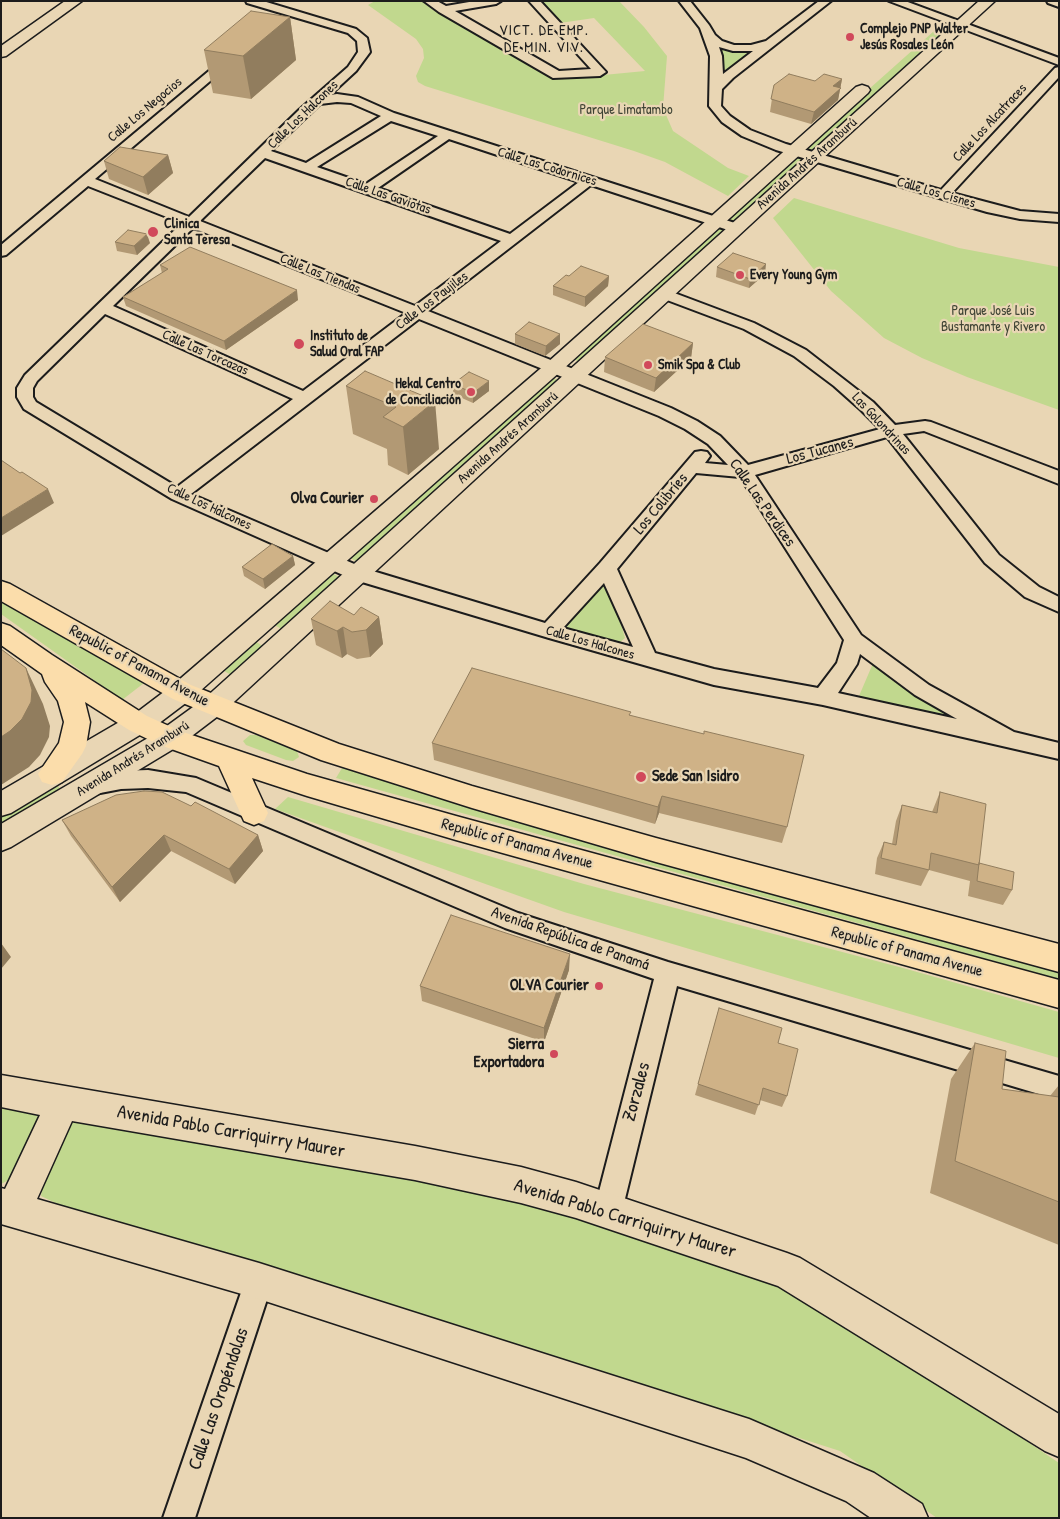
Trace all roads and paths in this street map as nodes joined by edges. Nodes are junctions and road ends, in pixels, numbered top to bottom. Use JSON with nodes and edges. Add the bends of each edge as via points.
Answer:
{"nodes":[{"id":1,"x":58,"y":1,"type":"edge"},
{"id":2,"x":76,"y":1,"type":"edge"},
{"id":3,"x":251,"y":1,"type":"edge"},
{"id":4,"x":429,"y":1,"type":"edge"},
{"id":5,"x":496,"y":1,"type":"edge"},
{"id":6,"x":534,"y":1,"type":"edge"},
{"id":7,"x":684,"y":1,"type":"edge"},
{"id":8,"x":826,"y":1,"type":"edge"},
{"id":9,"x":894,"y":1,"type":"edge"},
{"id":10,"x":988,"y":1,"type":"edge"},
{"id":11,"x":1052,"y":1,"type":"edge"},
{"id":12,"x":1059,"y":4,"type":"edge"},
{"id":13,"x":443,"y":10,"type":"junction"},
{"id":14,"x":285,"y":11,"type":"junction"},
{"id":15,"x":954,"y":17,"type":"junction"},
{"id":16,"x":271,"y":23,"type":"edge"},
{"id":17,"x":929,"y":31,"type":"dead end"},
{"id":18,"x":710,"y":36,"type":"junction"},
{"id":19,"x":1,"y":40,"type":"edge"},
{"id":20,"x":771,"y":42,"type":"junction"},
{"id":21,"x":242,"y":48,"type":"edge"},
{"id":22,"x":1,"y":53,"type":"edge"},
{"id":23,"x":1059,"y":62,"type":"edge"},
{"id":24,"x":1059,"y":70,"type":"edge"},
{"id":25,"x":348,"y":73,"type":"junction"},
{"id":26,"x":874,"y":80,"type":"dead end"},
{"id":27,"x":716,"y":89,"type":"junction"},
{"id":28,"x":316,"y":102,"type":"junction"},
{"id":29,"x":359,"y":102,"type":"junction"},
{"id":30,"x":390,"y":116,"type":"junction"},
{"id":31,"x":447,"y":135,"type":"junction"},
{"id":32,"x":793,"y":150,"type":"junction"},
{"id":33,"x":264,"y":153,"type":"junction"},
{"id":34,"x":816,"y":157,"type":"junction"},
{"id":35,"x":307,"y":168,"type":"junction"},
{"id":36,"x":86,"y":180,"type":"junction"},
{"id":37,"x":590,"y":180,"type":"junction"},
{"id":38,"x":368,"y":189,"type":"junction"},
{"id":39,"x":943,"y":195,"type":"junction"},
{"id":40,"x":1059,"y":218,"type":"edge"},
{"id":41,"x":715,"y":221,"type":"junction"},
{"id":42,"x":192,"y":223,"type":"junction"},
{"id":43,"x":736,"y":228,"type":"junction"},
{"id":44,"x":512,"y":240,"type":"junction"},
{"id":45,"x":1,"y":252,"type":"edge"},
{"id":46,"x":664,"y":294,"type":"junction"},
{"id":47,"x":104,"y":308,"type":"junction"},
{"id":48,"x":416,"y":312,"type":"junction"},
{"id":49,"x":554,"y":367,"type":"junction"},
{"id":50,"x":576,"y":376,"type":"junction"},
{"id":51,"x":305,"y":398,"type":"junction"},
{"id":52,"x":892,"y":432,"type":"junction"},
{"id":53,"x":714,"y":440,"type":"junction"},
{"id":54,"x":692,"y":467,"type":"junction"},
{"id":55,"x":745,"y":472,"type":"junction"},
{"id":56,"x":1059,"y":478,"type":"edge"},
{"id":57,"x":178,"y":495,"type":"junction"},
{"id":58,"x":331,"y":563,"type":"junction"},
{"id":59,"x":607,"y":568,"type":"junction"},
{"id":60,"x":358,"y":574,"type":"junction"},
{"id":61,"x":1,"y":590,"type":"edge"},
{"id":62,"x":1059,"y":605,"type":"edge"},
{"id":63,"x":256,"y":628,"type":"junction"},
{"id":64,"x":549,"y":631,"type":"junction"},
{"id":65,"x":1,"y":632,"type":"edge"},
{"id":66,"x":854,"y":640,"type":"junction"},
{"id":67,"x":284,"y":644,"type":"junction"},
{"id":68,"x":648,"y":660,"type":"junction"},
{"id":69,"x":43,"y":662,"type":"junction"},
{"id":70,"x":182,"y":692,"type":"junction"},
{"id":71,"x":823,"y":697,"type":"junction"},
{"id":72,"x":213,"y":706,"type":"junction"},
{"id":73,"x":138,"y":723,"type":"junction"},
{"id":74,"x":170,"y":738,"type":"junction"},
{"id":75,"x":1009,"y":739,"type":"junction"},
{"id":76,"x":1059,"y":751,"type":"edge"},
{"id":77,"x":331,"y":752,"type":"junction"},
{"id":78,"x":230,"y":759,"type":"junction"},
{"id":79,"x":58,"y":771,"type":"junction"},
{"id":80,"x":307,"y":785,"type":"junction"},
{"id":81,"x":86,"y":788,"type":"junction"},
{"id":82,"x":1,"y":804,"type":"edge"},
{"id":83,"x":254,"y":813,"type":"junction"},
{"id":84,"x":1,"y":839,"type":"edge"},
{"id":85,"x":1059,"y":958,"type":"edge"},
{"id":86,"x":668,"y":973,"type":"junction"},
{"id":87,"x":1059,"y":994,"type":"edge"},
{"id":88,"x":1059,"y":1088,"type":"edge"},
{"id":89,"x":1,"y":1091,"type":"edge"},
{"id":90,"x":63,"y":1104,"type":"junction"},
{"id":91,"x":8,"y":1208,"type":"edge"},
{"id":92,"x":608,"y":1211,"type":"junction"},
{"id":93,"x":259,"y":1281,"type":"junction"},
{"id":94,"x":1059,"y":1437,"type":"edge"},
{"id":95,"x":179,"y":1518,"type":"edge"},
{"id":96,"x":908,"y":1518,"type":"edge"}],
"edges":[{"from":1,"to":19,"type":"main road"},
{"from":2,"to":22,"type":"main road"},
{"from":3,"to":14,"type":"street","name":"Calle Los Halcones"},
{"from":4,"to":13,"type":"street"},
{"from":5,"to":13,"type":"street"},
{"from":6,"to":13,"type":"street","via":[[600,72],[557,75]]},
{"from":7,"to":18,"type":"street"},
{"from":8,"to":20,"type":"street"},
{"from":9,"to":15,"type":"street"},
{"from":10,"to":15,"type":"main road","name":"Avenida Andrés Aramburú"},
{"from":11,"to":12,"type":"street"},
{"from":14,"to":16,"type":"street"},
{"from":14,"to":25,"type":"street","name":"Calle Los Halcones","via":[[346,29],[362,38],[364,52]]},
{"from":15,"to":17,"type":"main road","name":"Avenida Andrés Aramburú"},
{"from":15,"to":23,"type":"street"},
{"from":15,"to":34,"type":"main road","name":"Avenida Andrés Aramburú"},
{"from":18,"to":20,"type":"street","via":[[725,46],[742,48]]},
{"from":18,"to":27,"type":"street","name":"Calle Los Cisnes","via":[[717,66]]},
{"from":20,"to":27,"type":"street"},
{"from":21,"to":36,"type":"street","name":"Calle Los Negocios"},
{"from":24,"to":39,"type":"street","name":"Calle Los Alcatraces"},
{"from":25,"to":28,"type":"street","name":"Calle Los Halcones"},
{"from":25,"to":29,"type":"street","via":[[349,88]]},
{"from":26,"to":32,"type":"main road","name":"Avenida Andrés Aramburú"},
{"from":27,"to":32,"type":"street","name":"Calle Los Cisnes","via":[[715,106],[726,119],[746,133]]},
{"from":28,"to":29,"type":"street","name":"Calle Las Codornices","via":[[341,98]]},
{"from":28,"to":33,"type":"street","name":"Calle Los Halcones"},
{"from":29,"to":30,"type":"street","name":"Calle Las Codornices"},
{"from":30,"to":31,"type":"street","name":"Calle Las Codornices"},
{"from":30,"to":35,"type":"street"},
{"from":31,"to":37,"type":"street","name":"Calle Las Codornices"},
{"from":31,"to":38,"type":"street"},
{"from":32,"to":34,"type":"street","name":"Calle Los Cisnes"},
{"from":32,"to":41,"type":"main road","name":"Avenida Andrés Aramburú"},
{"from":33,"to":35,"type":"street","name":"Calle Las Gaviotas"},
{"from":33,"to":42,"type":"street","name":"Calle Los Halcones"},
{"from":34,"to":39,"type":"street","name":"Calle Los Cisnes"},
{"from":34,"to":43,"type":"main road","name":"Avenida Andrés Aramburú"},
{"from":35,"to":38,"type":"street","name":"Calle Las Gaviotas"},
{"from":36,"to":42,"type":"street","name":"Calle Las Tiendas"},
{"from":36,"to":45,"type":"street","name":"Calle Los Negocios"},
{"from":37,"to":41,"type":"street","name":"Calle Las Codornices"},
{"from":37,"to":44,"type":"street","name":"Calle Los Paujiles"},
{"from":38,"to":44,"type":"street","name":"Calle Las Gaviotas"},
{"from":39,"to":40,"type":"street","name":"Calle Los Cisnes","via":[[1006,212]]},
{"from":41,"to":43,"type":"street","name":"Calle Las Codornices"},
{"from":41,"to":49,"type":"main road","name":"Avenida Andrés Aramburú"},
{"from":42,"to":47,"type":"street","name":"Calle Los Halcones"},
{"from":42,"to":48,"type":"street","name":"Calle Las Tiendas"},
{"from":43,"to":46,"type":"main road","name":"Avenida Andrés Aramburú"},
{"from":44,"to":48,"type":"street","name":"Calle Los Paujiles"},
{"from":46,"to":50,"type":"main road","name":"Avenida Andrés Aramburú"},
{"from":46,"to":52,"type":"street","name":"Las Golondrinas","via":[[749,326],[790,346],[867,406]]},
{"from":47,"to":51,"type":"street","name":"Calle Las Torcazas"},
{"from":47,"to":57,"type":"street","name":"Calle Los Halcones","via":[[31,378],[25,397],[39,412]]},
{"from":48,"to":49,"type":"street","name":"Calle Las Tiendas"},
{"from":48,"to":51,"type":"street","name":"Calle Los Paujiles"},
{"from":49,"to":50,"type":"street","name":"Calle Las Perdices"},
{"from":49,"to":58,"type":"main road","name":"Avenida Andrés Aramburú"},
{"from":50,"to":53,"type":"street","name":"Calle Las Perdices","via":[[680,418]]},
{"from":50,"to":60,"type":"main road","name":"Avenida Andrés Aramburú"},
{"from":51,"to":57,"type":"street","name":"Calle Los Paujiles"},
{"from":52,"to":55,"type":"street","name":"Los Tucanes"},
{"from":52,"to":56,"type":"street","name":"Los Tucanes","via":[[918,426],[932,427]]},
{"from":52,"to":62,"type":"street","name":"Las Golondrinas","via":[[992,559],[1032,592]]},
{"from":53,"to":54,"type":"street","name":"Los Colibríes"},
{"from":53,"to":55,"type":"street","name":"Calle Las Perdices"},
{"from":54,"to":55,"type":"street","name":"Los Tucanes"},
{"from":54,"to":59,"type":"street","name":"Los Colibríes"},
{"from":55,"to":66,"type":"street","name":"Calle Las Perdices"},
{"from":57,"to":58,"type":"street","name":"Calle Los Halcones"},
{"from":58,"to":60,"type":"street","name":"Calle Los Halcones"},
{"from":58,"to":63,"type":"main road","name":"Avenida Andrés Aramburú"},
{"from":59,"to":64,"type":"street","name":"Los Colibríes"},
{"from":59,"to":68,"type":"street"},
{"from":60,"to":64,"type":"street","name":"Calle Los Halcones"},
{"from":60,"to":67,"type":"main road","name":"Avenida Andrés Aramburú"},
{"from":61,"to":70,"type":"main road","name":"Republic of Panama Avenue"},
{"from":63,"to":67,"type":"main road"},
{"from":63,"to":70,"type":"main road","name":"Avenida Andrés Aramburú"},
{"from":64,"to":68,"type":"street","name":"Calle Los Halcones"},
{"from":65,"to":69,"type":"main road","name":"Republic of Panama Avenue"},
{"from":66,"to":71,"type":"street","via":[[847,664]]},
{"from":66,"to":75,"type":"street","name":"Calle Las Perdices","via":[[922,690]]},
{"from":67,"to":72,"type":"main road","name":"Avenida Andrés Aramburú"},
{"from":68,"to":71,"type":"street","name":"Calle Los Halcones","via":[[714,677]]},
{"from":69,"to":73,"type":"main road","name":"Republic of Panama Avenue"},
{"from":69,"to":79,"type":"main road","via":[[71,698],[77,722],[72,746]]},
{"from":70,"to":72,"type":"main road","name":"Republic of Panama Avenue"},
{"from":70,"to":73,"type":"main road","name":"Avenida Andrés Aramburú"},
{"from":71,"to":75,"type":"street","name":"Calle Los Halcones"},
{"from":72,"to":74,"type":"main road","name":"Avenida Andrés Aramburú"},
{"from":72,"to":77,"type":"main road","name":"Republic of Panama Avenue"},
{"from":73,"to":74,"type":"main road","name":"Republic of Panama Avenue"},
{"from":73,"to":79,"type":"main road","name":"Avenida Andrés Aramburú"},
{"from":74,"to":78,"type":"main road","name":"Republic of Panama Avenue"},
{"from":74,"to":81,"type":"main road","name":"Avenida Andrés Aramburú"},
{"from":75,"to":76,"type":"street","name":"Calle Las Perdices"},
{"from":77,"to":80,"type":"main road"},
{"from":77,"to":85,"type":"main road","name":"Republic of Panama Avenue","via":[[656,850]]},
{"from":78,"to":80,"type":"main road","name":"Republic of Panama Avenue"},
{"from":78,"to":83,"type":"main road"},
{"from":79,"to":81,"type":"main road","via":[[77,766],[88,770],[90,779]]},
{"from":79,"to":82,"type":"main road","name":"Avenida Andrés Aramburú"},
{"from":80,"to":87,"type":"main road","name":"Republic of Panama Avenue"},
{"from":81,"to":83,"type":"street","name":"Avenida República de Panamá","via":[[121,780],[166,780],[188,784]]},
{"from":81,"to":84,"type":"main road","name":"Avenida Andrés Aramburú"},
{"from":83,"to":86,"type":"street","name":"Avenida República de Panamá","via":[[513,921]]},
{"from":86,"to":88,"type":"street","name":"Avenida República de Panamá"},
{"from":86,"to":92,"type":"street","name":"Zorzales"},
{"from":89,"to":90,"type":"main road","name":"Avenida Pablo Carriquirry Maurer"},
{"from":90,"to":91,"type":"main road"},
{"from":90,"to":92,"type":"main road","name":"Avenida Pablo Carriquirry Maurer","via":[[415,1163],[521,1185]]},
{"from":91,"to":93,"type":"main road"},
{"from":92,"to":94,"type":"main road","name":"Avenida Pablo Carriquirry Maurer","via":[[787,1271]]},
{"from":93,"to":95,"type":"street","name":"Calle Las Oropéndolas"},
{"from":93,"to":96,"type":"main road","via":[[749,1439],[860,1487]]}]}
